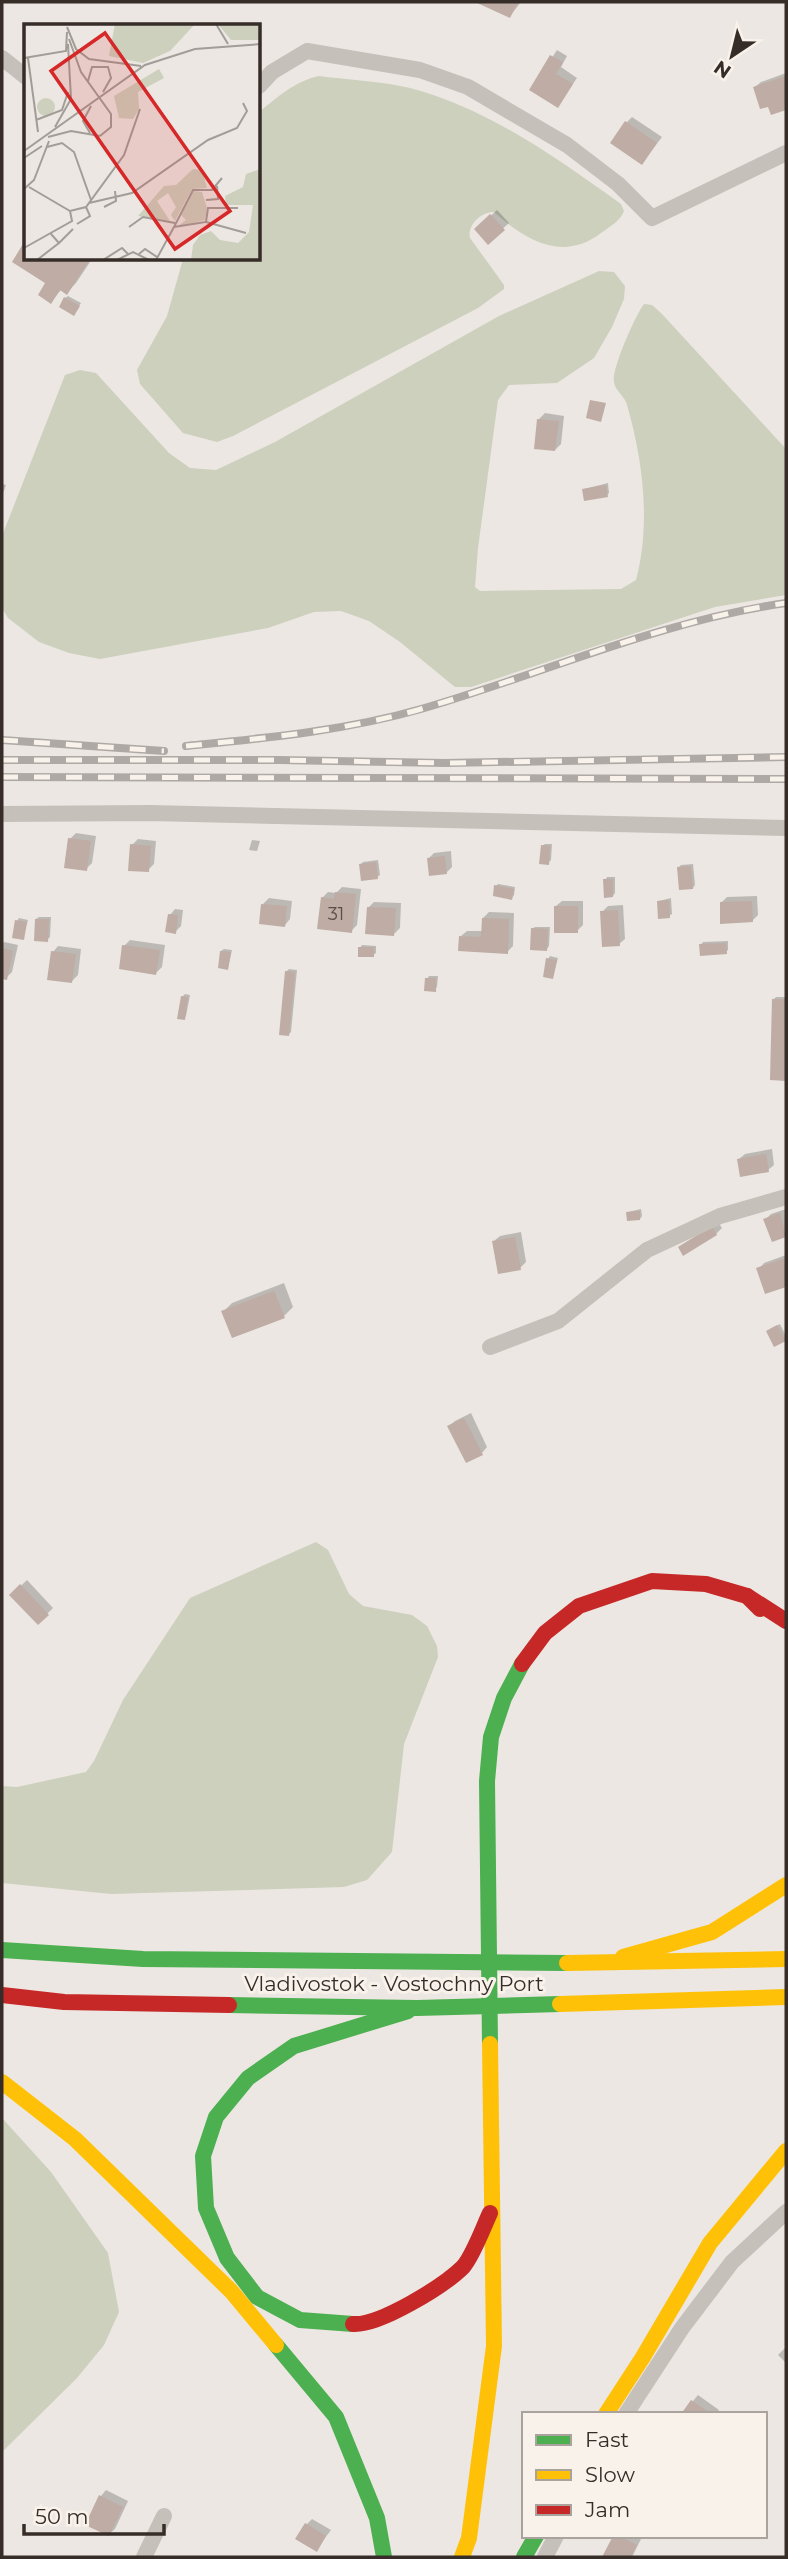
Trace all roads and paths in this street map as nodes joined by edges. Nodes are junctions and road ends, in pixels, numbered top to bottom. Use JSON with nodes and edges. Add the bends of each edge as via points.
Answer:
{"nodes":[{"id":1,"x":2,"y":58,"type":"edge"},
{"id":2,"x":24,"y":75,"type":"edge"},
{"id":3,"x":261,"y":84,"type":"edge"},
{"id":4,"x":786,"y":153,"type":"edge"},
{"id":5,"x":2,"y":814,"type":"edge"},
{"id":6,"x":786,"y":828,"type":"edge"},
{"id":7,"x":786,"y":1197,"type":"edge"},
{"id":8,"x":490,"y":1347,"type":"dead end"},
{"id":9,"x":747,"y":1596,"type":"junction"},
{"id":10,"x":786,"y":1621,"type":"edge"},
{"id":11,"x":786,"y":1635,"type":"edge"},
{"id":12,"x":786,"y":1885,"type":"edge"},
{"id":13,"x":2,"y":1950,"type":"edge"},
{"id":14,"x":786,"y":1959,"type":"edge"},
{"id":15,"x":600,"y":1963,"type":"junction"},
{"id":16,"x":2,"y":1995,"type":"edge"},
{"id":17,"x":786,"y":1997,"type":"edge"},
{"id":18,"x":417,"y":2008,"type":"junction"},
{"id":19,"x":2,"y":2082,"type":"edge"},
{"id":20,"x":786,"y":2151,"type":"edge"},
{"id":21,"x":493,"y":2209,"type":"junction"},
{"id":22,"x":786,"y":2212,"type":"edge"},
{"id":23,"x":607,"y":2412,"type":"edge"},
{"id":24,"x":627,"y":2412,"type":"edge"},
{"id":25,"x":164,"y":2516,"type":"dead end"},
{"id":26,"x":535,"y":2538,"type":"edge"},
{"id":27,"x":555,"y":2538,"type":"edge"},
{"id":28,"x":144,"y":2557,"type":"edge"},
{"id":29,"x":384,"y":2557,"type":"edge"},
{"id":30,"x":462,"y":2557,"type":"edge"},
{"id":31,"x":524,"y":2557,"type":"edge"},
{"id":32,"x":545,"y":2557,"type":"edge"}],
"edges":[{"from":1,"to":2,"type":"street"},
{"from":3,"to":4,"type":"street","via":[[307,51],[420,70],[468,87],[567,145],[618,184],[652,218]]},
{"from":5,"to":6,"type":"street","via":[[150,813]]},
{"from":7,"to":8,"type":"street","via":[[720,1216],[647,1250],[558,1321]]},
{"from":9,"to":10,"type":"main road"},
{"from":9,"to":11,"type":"main road"},
{"from":9,"to":21,"type":"main road","via":[[706,1584],[652,1581],[579,1606],[545,1633],[504,1698],[491,1737],[487,1781]]},
{"from":12,"to":15,"type":"main road","via":[[712,1932]]},
{"from":13,"to":15,"type":"main road","name":"Vladivostok - Vostochny Port","via":[[143,1959]]},
{"from":14,"to":15,"type":"main road","name":"Vladivostok - Vostochny Port"},
{"from":16,"to":18,"type":"main road","name":"Vladivostok - Vostochny Port","via":[[64,2002]]},
{"from":17,"to":18,"type":"main road","name":"Vladivostok - Vostochny Port"},
{"from":18,"to":21,"type":"main road","via":[[294,2046],[248,2078],[216,2117],[203,2156],[206,2208],[227,2258],[257,2297],[300,2320],[363,2325],[412,2304],[464,2266]]},
{"from":19,"to":29,"type":"main road","via":[[75,2139],[231,2291],[336,2417],[377,2518]]},
{"from":20,"to":23,"type":"main road","via":[[710,2243]]},
{"from":21,"to":30,"type":"main road","via":[[494,2346],[469,2538]]},
{"from":22,"to":24,"type":"street","via":[[732,2262],[681,2328]]},
{"from":25,"to":28,"type":"street"},
{"from":26,"to":31,"type":"main road"},
{"from":27,"to":32,"type":"street"}]}
